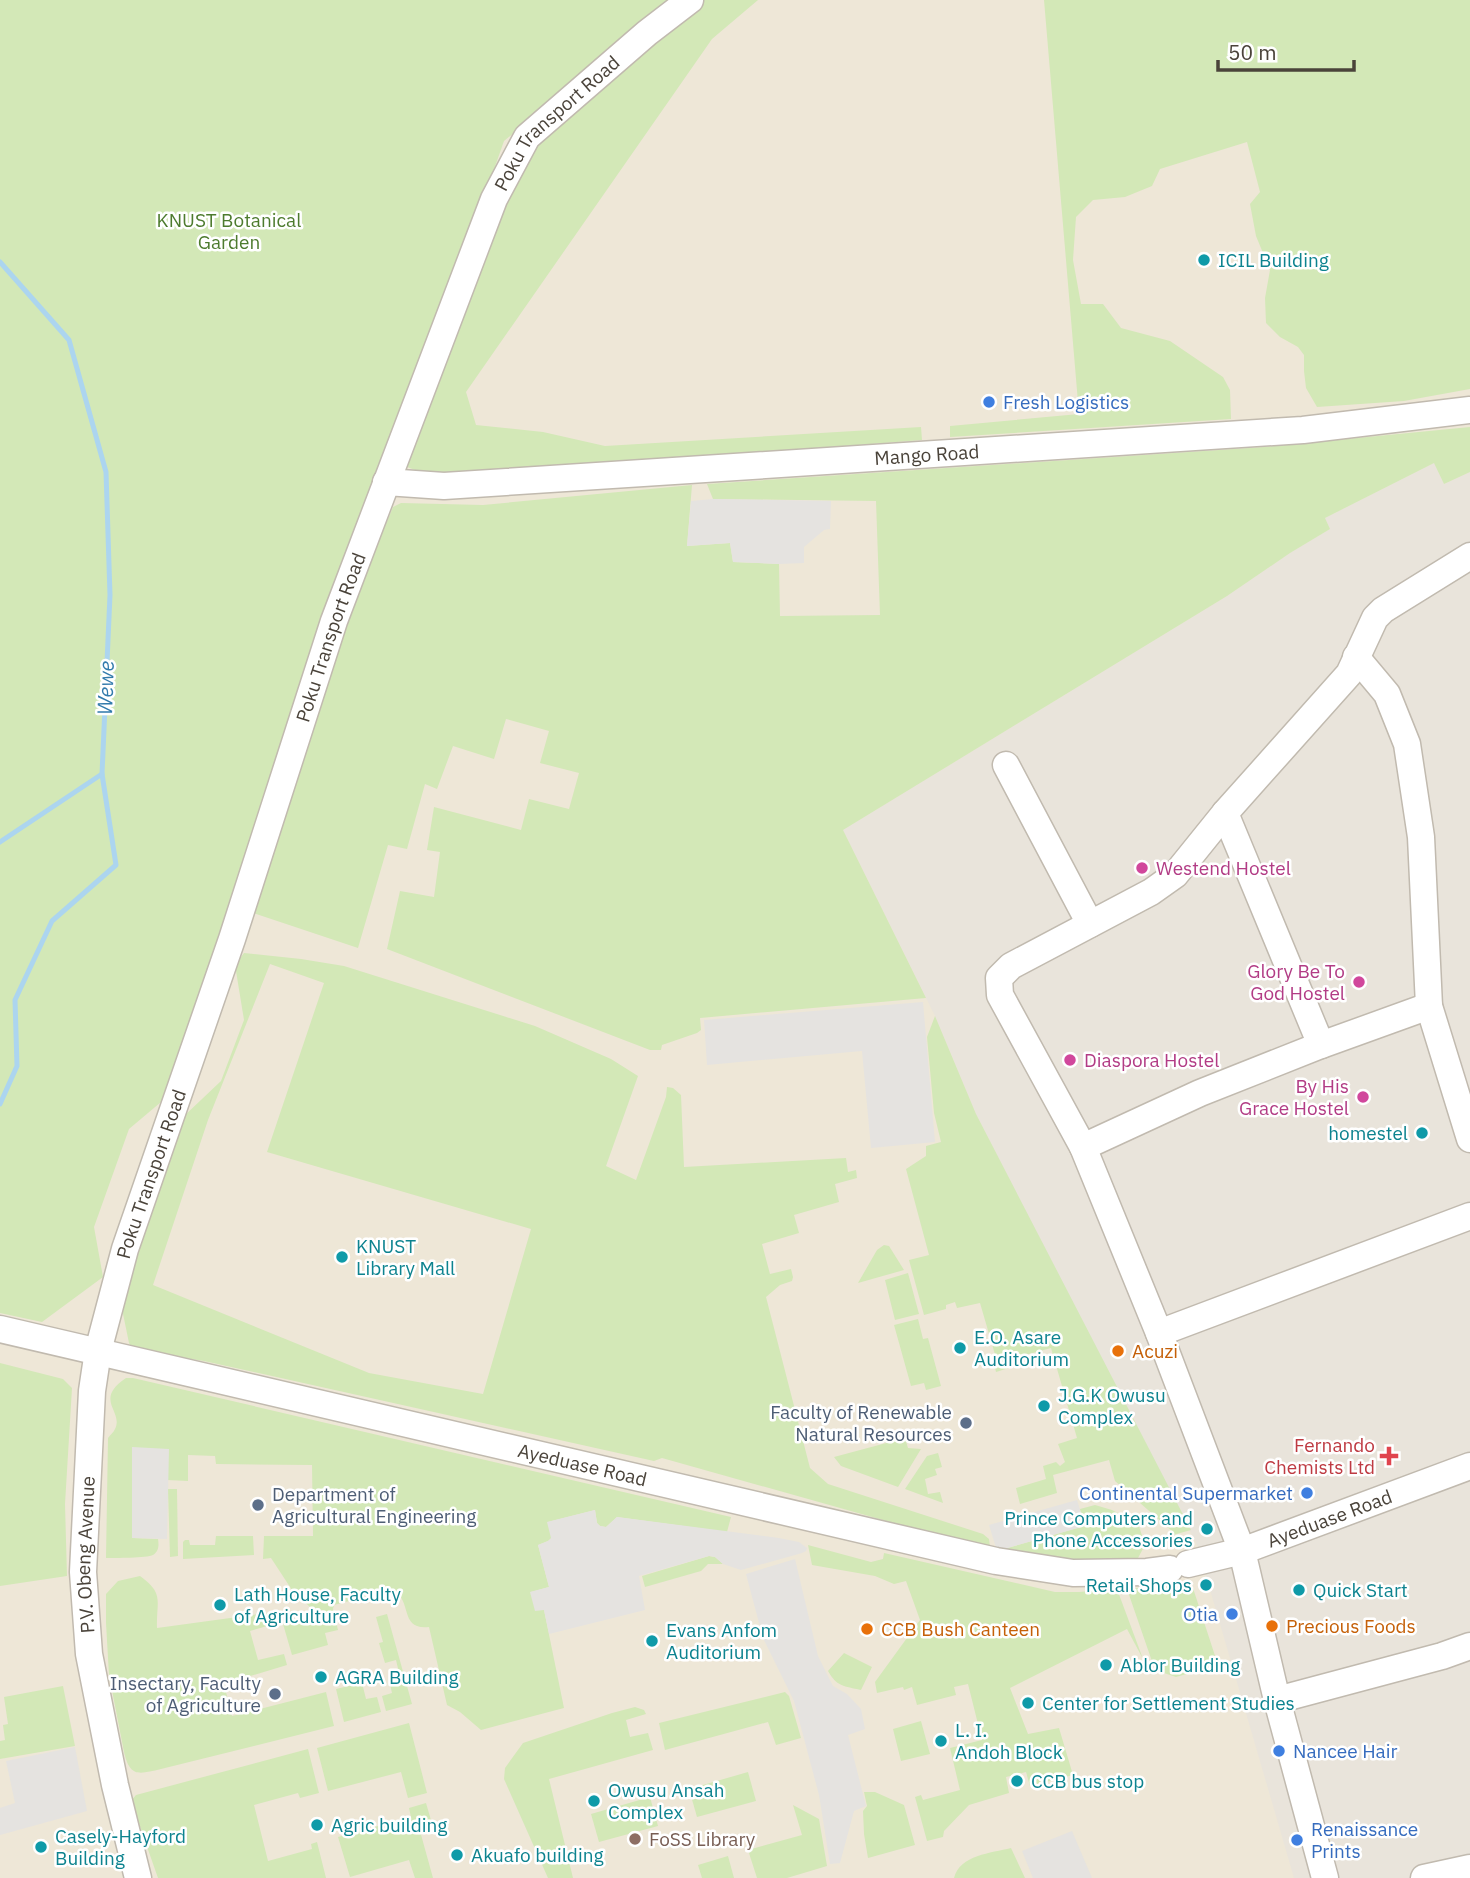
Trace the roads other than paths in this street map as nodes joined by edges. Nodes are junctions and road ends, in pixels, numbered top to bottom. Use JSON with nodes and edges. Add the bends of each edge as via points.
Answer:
{"nodes":[{"id":1,"x":690,"y":0,"type":"edge"},
{"id":2,"x":1470,"y":410,"type":"edge"},
{"id":3,"x":386,"y":482,"type":"junction"},
{"id":4,"x":1470,"y":556,"type":"edge"},
{"id":5,"x":1356,"y":657,"type":"junction"},
{"id":6,"x":1006,"y":765,"type":"dead end"},
{"id":7,"x":1225,"y":813,"type":"junction"},
{"id":8,"x":1090,"y":925,"type":"junction"},
{"id":9,"x":1429,"y":1006,"type":"junction"},
{"id":10,"x":1321,"y":1045,"type":"junction"},
{"id":11,"x":1468,"y":1125,"type":"edge"},
{"id":12,"x":1083,"y":1147,"type":"junction"},
{"id":13,"x":1470,"y":1216,"type":"edge"},
{"id":14,"x":0,"y":1329,"type":"edge"},
{"id":15,"x":1159,"y":1333,"type":"junction"},
{"id":16,"x":98,"y":1351,"type":"junction"},
{"id":17,"x":1470,"y":1466,"type":"edge"},
{"id":18,"x":1242,"y":1551,"type":"junction"},
{"id":19,"x":1470,"y":1646,"type":"edge"},
{"id":20,"x":1278,"y":1700,"type":"junction"},
{"id":21,"x":1470,"y":1868,"type":"edge"},
{"id":22,"x":138,"y":1878,"type":"edge"},
{"id":23,"x":1325,"y":1878,"type":"edge"},
{"id":24,"x":1424,"y":1878,"type":"edge"}],
"edges":[{"from":1,"to":3,"type":"street","name":"Poku Transport Road","via":[[527,137],[494,199]]},
{"from":2,"to":3,"type":"street","name":"Mango Road","via":[[1303,430],[671,472],[443,486]]},
{"from":3,"to":16,"type":"street","name":"Poku Transport Road","via":[[334,621],[232,939],[125,1249]]},
{"from":4,"to":5,"type":"street","via":[[1383,610]]},
{"from":5,"to":7,"type":"street","via":[[1349,674]]},
{"from":5,"to":9,"type":"street","via":[[1387,694],[1407,744],[1421,837]]},
{"from":6,"to":8,"type":"street"},
{"from":7,"to":8,"type":"street","via":[[1175,875]]},
{"from":7,"to":10,"type":"street"},
{"from":8,"to":12,"type":"street","via":[[1011,966],[999,978],[1000,995]]},
{"from":9,"to":10,"type":"street"},
{"from":9,"to":11,"type":"street"},
{"from":10,"to":12,"type":"street","via":[[1200,1093]]},
{"from":12,"to":15,"type":"street"},
{"from":13,"to":15,"type":"street"},
{"from":14,"to":16,"type":"street","name":"Ayeduase Road"},
{"from":15,"to":18,"type":"street"},
{"from":16,"to":18,"type":"street","name":"Ayeduase Road","via":[[996,1561],[1073,1573],[1147,1572]]},
{"from":16,"to":22,"type":"street","name":"P.V. Obeng Avenue","via":[[83,1572],[89,1654]]},
{"from":17,"to":18,"type":"street","name":"Ayeduase Road"},
{"from":18,"to":20,"type":"street"},
{"from":19,"to":20,"type":"street"},
{"from":20,"to":23,"type":"street"},
{"from":21,"to":24,"type":"street"}]}
